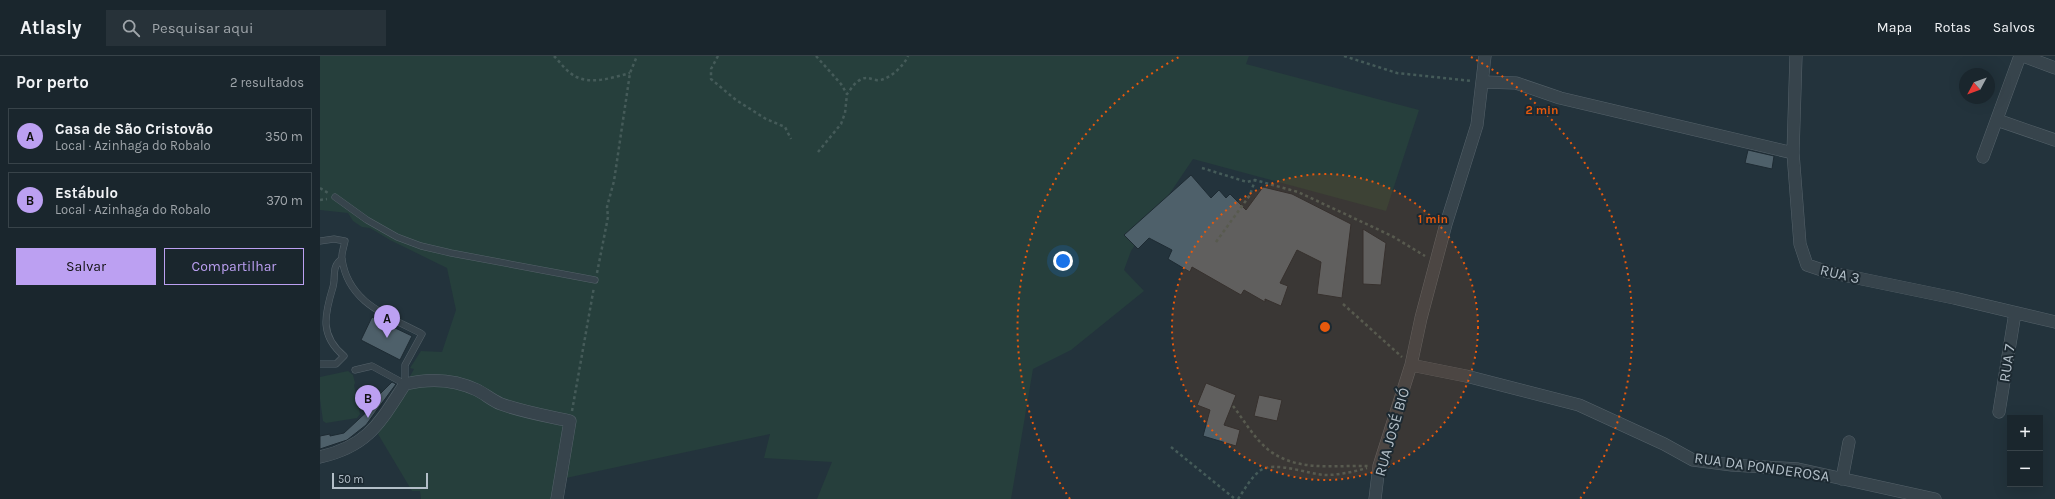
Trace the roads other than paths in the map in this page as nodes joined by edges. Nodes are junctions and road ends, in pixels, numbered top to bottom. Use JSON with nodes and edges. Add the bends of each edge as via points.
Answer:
{"nodes":[{"id":1,"x":1484,"y":56,"type":"edge"},
{"id":2,"x":1796,"y":56,"type":"edge"},
{"id":3,"x":2022,"y":56,"type":"edge"},
{"id":4,"x":2055,"y":68,"type":"edge"},
{"id":5,"x":1482,"y":82,"type":"junction"},
{"id":6,"x":1997,"y":120,"type":"junction"},
{"id":7,"x":2055,"y":140,"type":"edge"},
{"id":8,"x":1793,"y":153,"type":"junction"},
{"id":9,"x":1983,"y":157,"type":"dead end"},
{"id":10,"x":336,"y":198,"type":"dead end"},
{"id":11,"x":320,"y":241,"type":"edge"},
{"id":12,"x":342,"y":259,"type":"junction"},
{"id":13,"x":595,"y":280,"type":"road end"},
{"id":14,"x":2015,"y":313,"type":"junction"},
{"id":15,"x":2055,"y":322,"type":"edge"},
{"id":16,"x":320,"y":364,"type":"edge"},
{"id":17,"x":1411,"y":365,"type":"junction"},
{"id":18,"x":355,"y":370,"type":"dead end"},
{"id":19,"x":405,"y":384,"type":"junction"},
{"id":20,"x":1999,"y":412,"type":"dead end"},
{"id":21,"x":1849,"y":442,"type":"dead end"},
{"id":22,"x":320,"y":457,"type":"edge"},
{"id":23,"x":1842,"y":479,"type":"junction"},
{"id":24,"x":557,"y":499,"type":"edge"},
{"id":25,"x":1375,"y":499,"type":"edge"},
{"id":26,"x":1935,"y":499,"type":"edge"}],
"edges":[{"from":1,"to":5,"type":"street","name":"RUA JOSÉ BIÓ"},
{"from":2,"to":8,"type":"street","name":"RUA 3"},
{"from":3,"to":4,"type":"street"},
{"from":3,"to":6,"type":"street"},
{"from":5,"to":8,"type":"street","via":[[1516,83],[1560,98]]},
{"from":5,"to":17,"type":"street","name":"RUA JOSÉ BIÓ","via":[[1477,125],[1436,262]]},
{"from":6,"to":7,"type":"street"},
{"from":6,"to":9,"type":"street"},
{"from":8,"to":14,"type":"street","name":"RUA 3","via":[[1800,244],[1807,265],[1828,272]]},
{"from":10,"to":13,"type":"lane","via":[[397,237],[421,246]]},
{"from":11,"to":12,"type":"lane","via":[[345,241]]},
{"from":12,"to":16,"type":"lane","via":[[334,268],[334,286],[326,304],[322,323],[328,344],[344,356],[336,364]]},
{"from":12,"to":19,"type":"lane","via":[[352,287],[366,304],[422,334],[405,365]]},
{"from":14,"to":15,"type":"street","name":"RUA 3"},
{"from":14,"to":20,"type":"street","name":"RUA 7"},
{"from":17,"to":23,"type":"street","name":"RUA DA PONDEROSA","via":[[1466,376],[1579,405],[1693,460],[1798,469]]},
{"from":17,"to":25,"type":"street","name":"RUA JOSÉ BIÓ","via":[[1379,466]]},
{"from":18,"to":19,"type":"lane","via":[[372,366]]},
{"from":19,"to":22,"type":"street","via":[[376,428],[362,440],[338,453]]},
{"from":19,"to":24,"type":"street","via":[[416,381],[451,381],[477,390],[500,403],[570,421]]},
{"from":21,"to":23,"type":"street"},
{"from":23,"to":26,"type":"street","name":"RUA DA PONDEROSA"}]}
